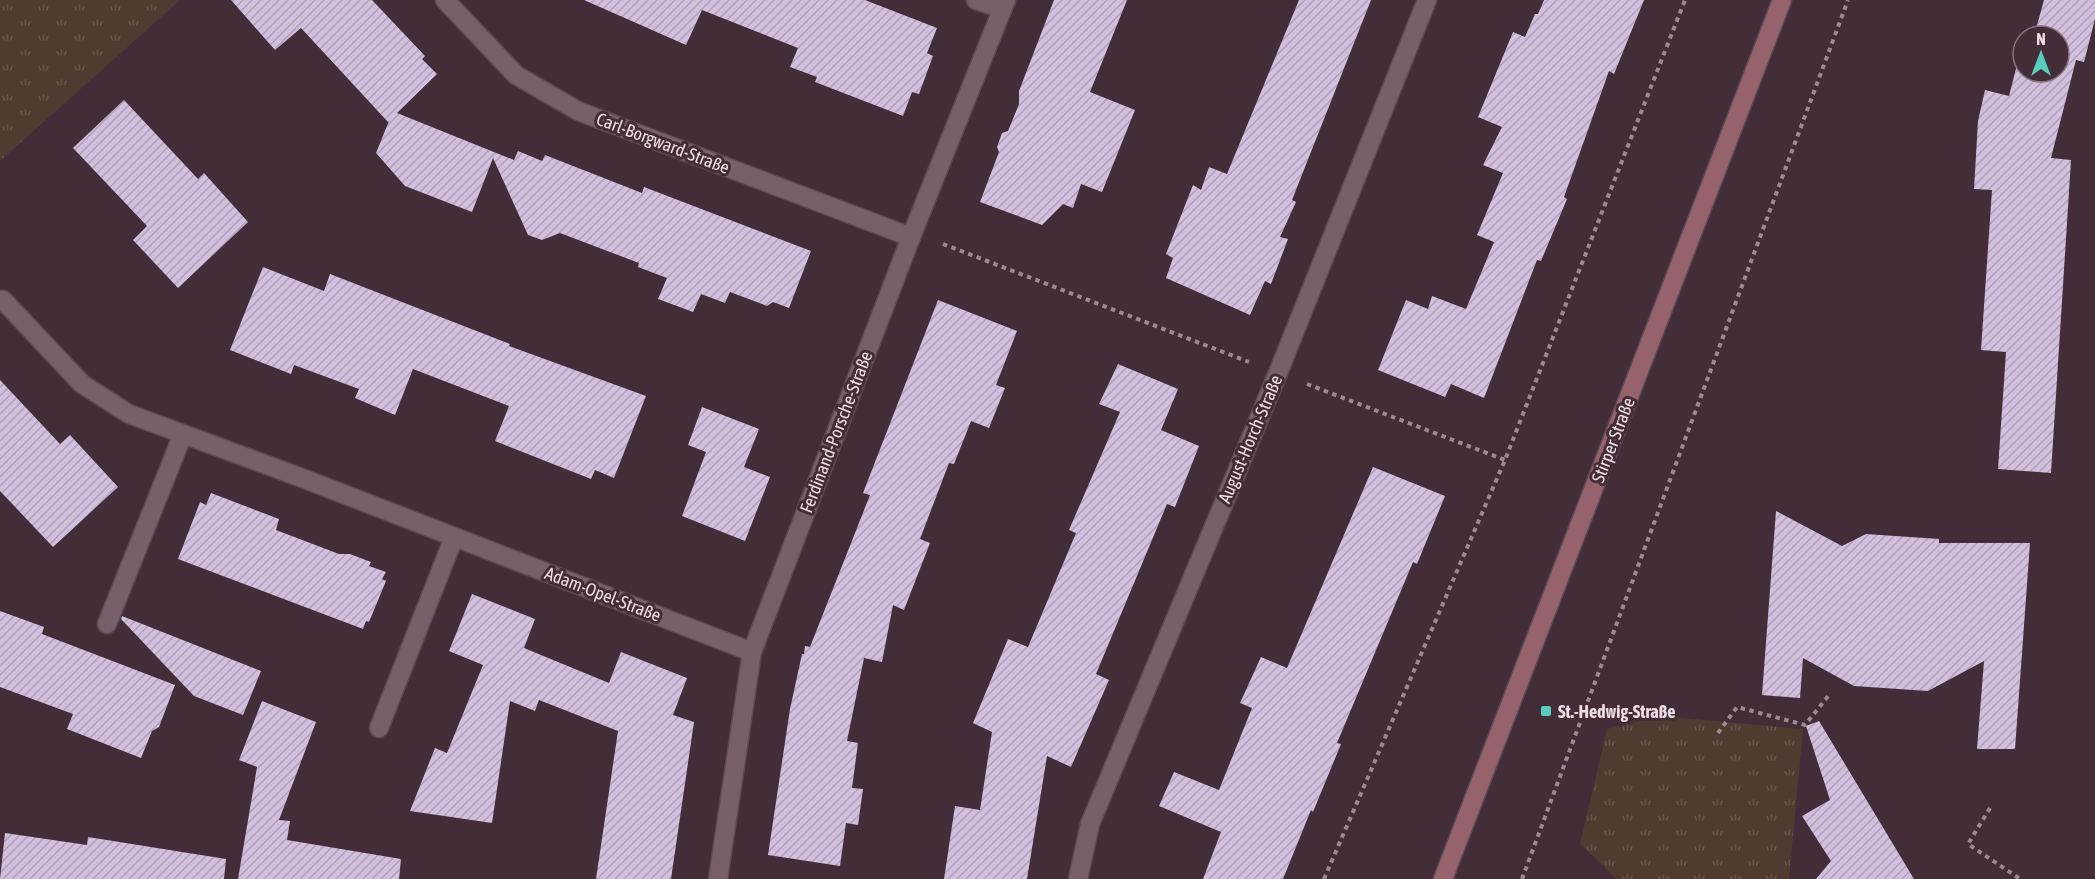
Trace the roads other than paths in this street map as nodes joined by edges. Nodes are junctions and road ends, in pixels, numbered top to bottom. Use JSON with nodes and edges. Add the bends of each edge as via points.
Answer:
{"nodes":[{"id":1,"x":445,"y":0,"type":"edge"},
{"id":2,"x":976,"y":0,"type":"edge"},
{"id":3,"x":1427,"y":0,"type":"edge"},
{"id":4,"x":1782,"y":0,"type":"edge"},
{"id":5,"x":1004,"y":5,"type":"edge"},
{"id":6,"x":911,"y":237,"type":"junction"},
{"id":7,"x":0,"y":300,"type":"edge"},
{"id":8,"x":183,"y":434,"type":"junction"},
{"id":9,"x":454,"y":537,"type":"junction"},
{"id":10,"x":107,"y":624,"type":"dead end"},
{"id":11,"x":752,"y":652,"type":"junction"},
{"id":12,"x":380,"y":728,"type":"dead end"},
{"id":13,"x":718,"y":879,"type":"edge"},
{"id":14,"x":1078,"y":879,"type":"edge"},
{"id":15,"x":1443,"y":879,"type":"edge"}],
"edges":[{"from":1,"to":6,"type":"street","name":"Carl-Borgward-Straße","via":[[516,75],[578,111]]},
{"from":2,"to":5,"type":"street"},
{"from":3,"to":14,"type":"street","name":"August-Horch-Straße","via":[[1278,373],[1090,824]]},
{"from":4,"to":15,"type":"main road","name":"Stirper Straße"},
{"from":5,"to":6,"type":"street","name":"Ferdinand-Porsche-Straße"},
{"from":6,"to":11,"type":"street","name":"Ferdinand-Porsche-Straße"},
{"from":7,"to":8,"type":"street","name":"Adam-Opel-Straße","via":[[82,384],[129,414]]},
{"from":8,"to":9,"type":"street","name":"Adam-Opel-Straße"},
{"from":8,"to":10,"type":"street"},
{"from":9,"to":11,"type":"street","name":"Adam-Opel-Straße"},
{"from":9,"to":12,"type":"street"},
{"from":11,"to":13,"type":"street","name":"Ferdinand-Porsche-Straße"}]}
